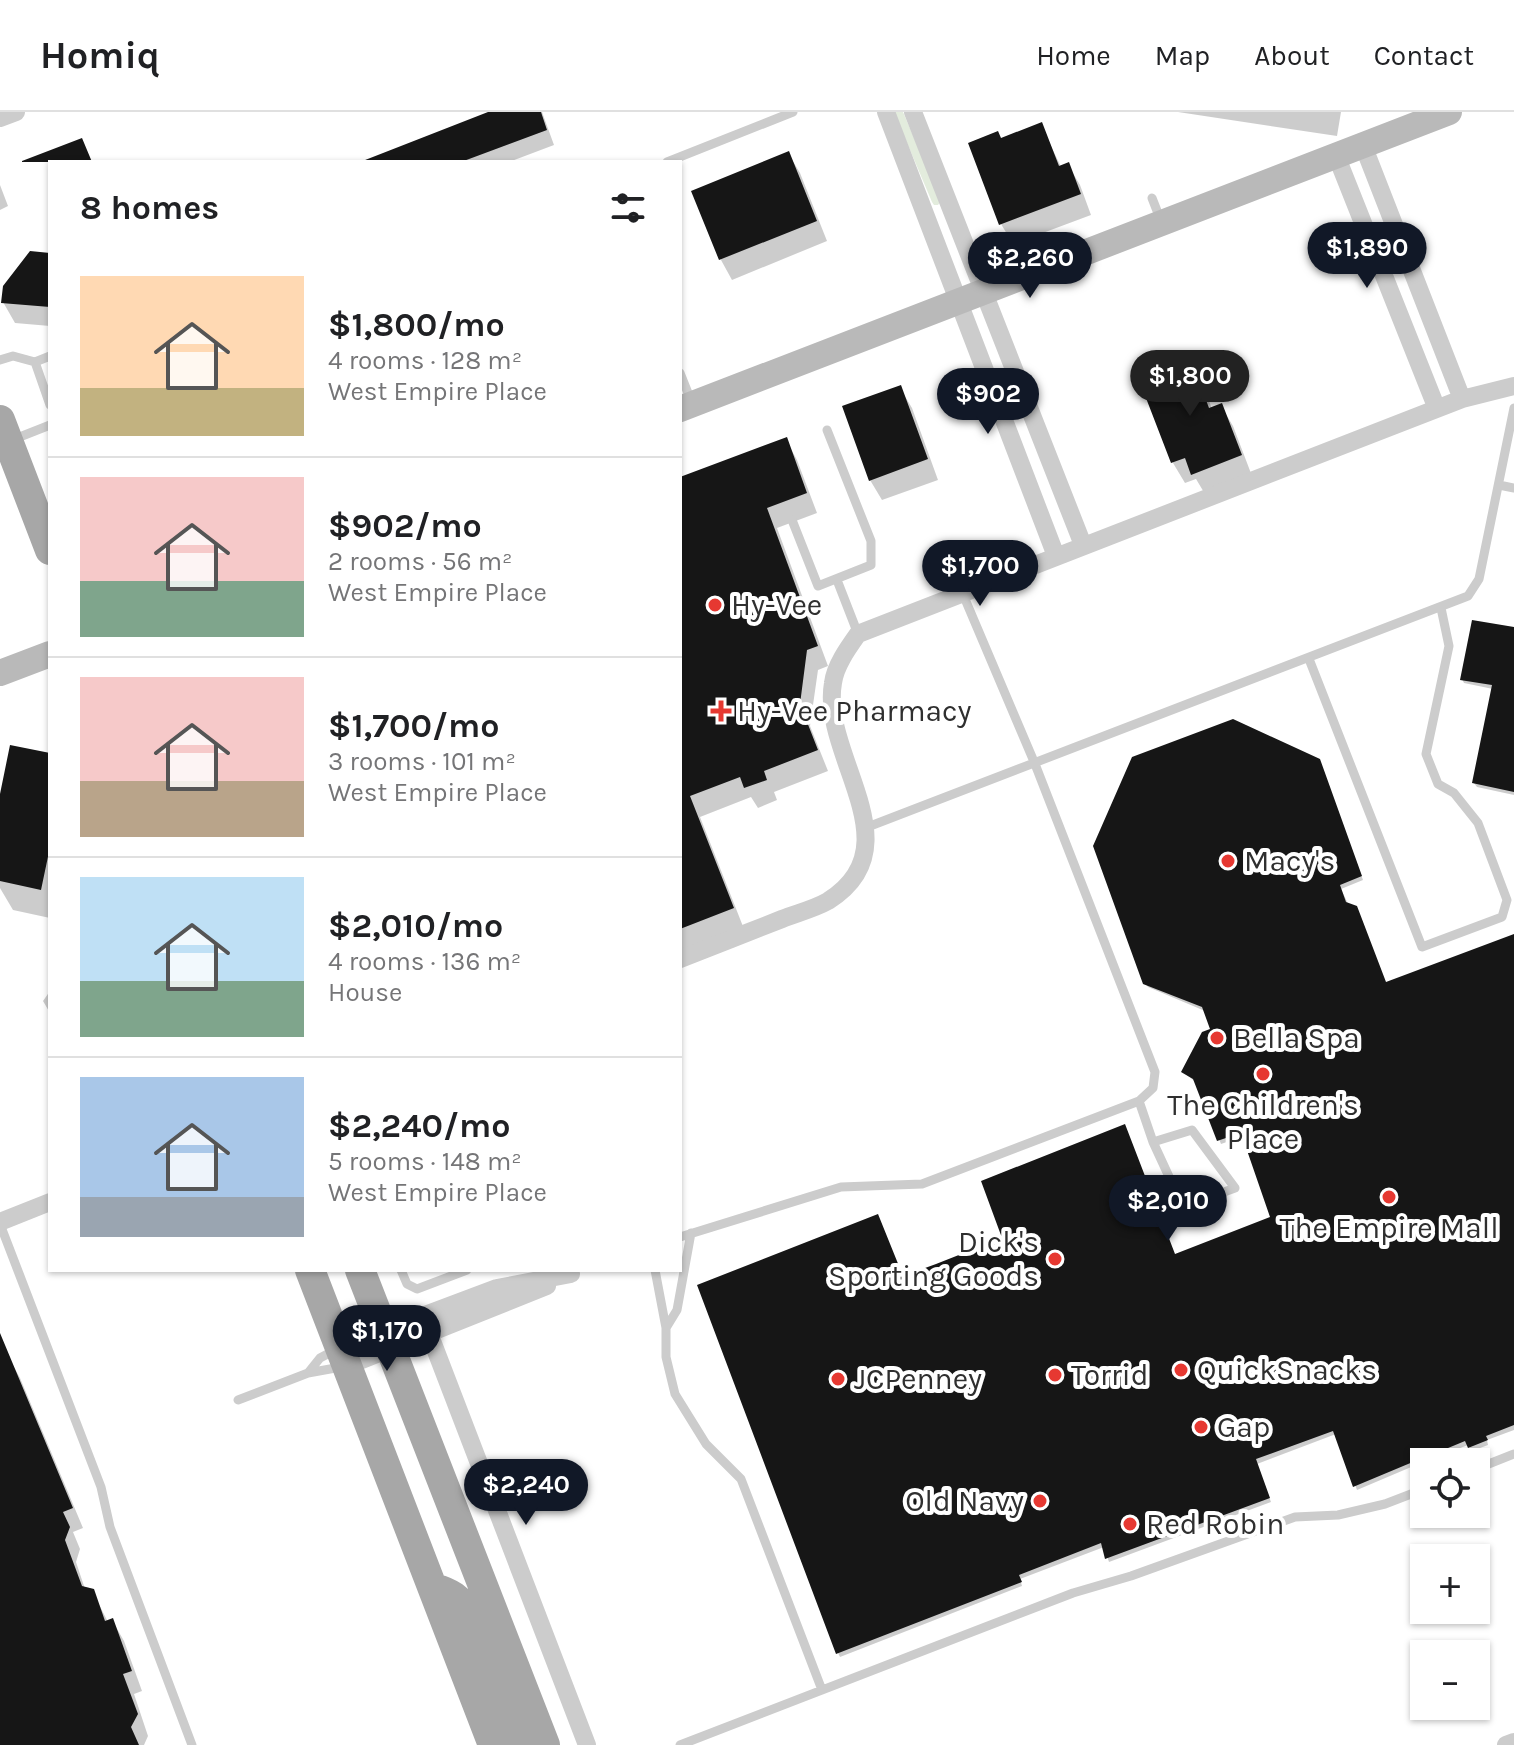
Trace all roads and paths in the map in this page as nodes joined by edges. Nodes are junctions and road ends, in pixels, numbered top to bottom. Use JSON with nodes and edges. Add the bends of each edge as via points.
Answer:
{"nodes":[{"id":1,"x":16,"y":112,"type":"edge"},
{"id":2,"x":793,"y":112,"type":"edge"},
{"id":3,"x":886,"y":112,"type":"edge"},
{"id":4,"x":913,"y":112,"type":"edge"},
{"id":5,"x":1449,"y":112,"type":"edge"},
{"id":6,"x":0,"y":118,"type":"edge"},
{"id":7,"x":1363,"y":145,"type":"junction"},
{"id":8,"x":1336,"y":155,"type":"junction"},
{"id":9,"x":672,"y":160,"type":"edge"},
{"id":10,"x":1152,"y":198,"type":"dead end"},
{"id":11,"x":1162,"y":223,"type":"junction"},
{"id":12,"x":985,"y":291,"type":"junction"},
{"id":13,"x":960,"y":301,"type":"junction"},
{"id":14,"x":48,"y":357,"type":"edge"},
{"id":15,"x":0,"y":360,"type":"edge"},
{"id":16,"x":35,"y":362,"type":"junction"},
{"id":17,"x":682,"y":384,"type":"edge"},
{"id":18,"x":1514,"y":386,"type":"edge"},
{"id":19,"x":48,"y":399,"type":"edge"},
{"id":20,"x":1462,"y":399,"type":"junction"},
{"id":21,"x":686,"y":407,"type":"edge"},
{"id":22,"x":1514,"y":408,"type":"edge"},
{"id":23,"x":1437,"y":409,"type":"junction"},
{"id":24,"x":48,"y":425,"type":"edge"},
{"id":25,"x":827,"y":430,"type":"dead end"},
{"id":26,"x":3,"y":435,"type":"edge"},
{"id":27,"x":1499,"y":485,"type":"junction"},
{"id":28,"x":1514,"y":488,"type":"edge"},
{"id":29,"x":792,"y":520,"type":"dead end"},
{"id":30,"x":48,"y":545,"type":"edge"},
{"id":31,"x":1083,"y":545,"type":"junction"},
{"id":32,"x":1056,"y":556,"type":"junction"},
{"id":33,"x":837,"y":580,"type":"junction"},
{"id":34,"x":962,"y":592,"type":"junction"},
{"id":35,"x":1441,"y":608,"type":"junction"},
{"id":36,"x":858,"y":634,"type":"junction"},
{"id":37,"x":48,"y":655,"type":"edge"},
{"id":38,"x":1309,"y":659,"type":"junction"},
{"id":39,"x":0,"y":673,"type":"edge"},
{"id":40,"x":1035,"y":764,"type":"junction"},
{"id":41,"x":865,"y":828,"type":"junction"},
{"id":42,"x":682,"y":958,"type":"edge"},
{"id":43,"x":1139,"y":1101,"type":"junction"},
{"id":44,"x":1153,"y":1142,"type":"junction"},
{"id":45,"x":48,"y":1203,"type":"edge"},
{"id":46,"x":0,"y":1223,"type":"edge"},
{"id":47,"x":691,"y":1233,"type":"junction"},
{"id":48,"x":682,"y":1236,"type":"edge"},
{"id":49,"x":311,"y":1272,"type":"edge"},
{"id":50,"x":361,"y":1272,"type":"edge"},
{"id":51,"x":402,"y":1272,"type":"edge"},
{"id":52,"x":462,"y":1272,"type":"edge"},
{"id":53,"x":570,"y":1272,"type":"edge"},
{"id":54,"x":573,"y":1272,"type":"edge"},
{"id":55,"x":655,"y":1272,"type":"edge"},
{"id":56,"x":666,"y":1328,"type":"junction"},
{"id":57,"x":429,"y":1333,"type":"junction"},
{"id":58,"x":387,"y":1339,"type":"junction"},
{"id":59,"x":344,"y":1356,"type":"junction"},
{"id":60,"x":308,"y":1373,"type":"junction"},
{"id":61,"x":238,"y":1400,"type":"dead end"},
{"id":62,"x":1514,"y":1454,"type":"edge"},
{"id":63,"x":1490,"y":1463,"type":"edge"},
{"id":64,"x":1410,"y":1494,"type":"edge"},
{"id":65,"x":433,"y":1588,"type":"junction"},
{"id":66,"x":822,"y":1690,"type":"junction"},
{"id":67,"x":1514,"y":1742,"type":"edge"},
{"id":68,"x":192,"y":1745,"type":"edge"},
{"id":69,"x":493,"y":1745,"type":"edge"},
{"id":70,"x":517,"y":1745,"type":"edge"},
{"id":71,"x":545,"y":1745,"type":"edge"},
{"id":72,"x":587,"y":1745,"type":"edge"},
{"id":73,"x":680,"y":1745,"type":"edge"},
{"id":74,"x":1506,"y":1745,"type":"edge"}],
"edges":[{"from":1,"to":6,"type":"street"},
{"from":2,"to":9,"type":"lane"},
{"from":3,"to":13,"type":"street"},
{"from":4,"to":12,"type":"street"},
{"from":5,"to":7,"type":"main road"},
{"from":7,"to":8,"type":"main road"},
{"from":7,"to":20,"type":"street"},
{"from":8,"to":11,"type":"main road"},
{"from":8,"to":23,"type":"street"},
{"from":10,"to":11,"type":"lane"},
{"from":11,"to":12,"type":"main road"},
{"from":12,"to":13,"type":"main road"},
{"from":12,"to":31,"type":"street"},
{"from":13,"to":21,"type":"main road"},
{"from":13,"to":32,"type":"street"},
{"from":14,"to":16,"type":"lane"},
{"from":15,"to":16,"type":"lane","via":[[13,356]]},
{"from":16,"to":19,"type":"lane"},
{"from":17,"to":21,"type":"lane"},
{"from":18,"to":20,"type":"street"},
{"from":20,"to":23,"type":"street"},
{"from":22,"to":27,"type":"lane"},
{"from":23,"to":31,"type":"street"},
{"from":24,"to":26,"type":"lane"},
{"from":25,"to":33,"type":"lane","via":[[871,541],[871,565]]},
{"from":26,"to":30,"type":"main road"},
{"from":27,"to":28,"type":"lane"},
{"from":27,"to":35,"type":"lane","via":[[1479,579],[1468,596]]},
{"from":29,"to":33,"type":"lane","via":[[818,586]]},
{"from":31,"to":32,"type":"street"},
{"from":32,"to":34,"type":"street"},
{"from":33,"to":36,"type":"lane"},
{"from":34,"to":36,"type":"street"},
{"from":34,"to":40,"type":"lane"},
{"from":35,"to":38,"type":"lane"},
{"from":35,"to":38,"type":"lane","via":[[1449,646],[1426,754],[1438,784],[1454,793],[1478,823],[1507,900],[1502,917],[1422,947]]},
{"from":36,"to":41,"type":"street","via":[[833,681],[832,715]]},
{"from":37,"to":39,"type":"main road"},
{"from":38,"to":40,"type":"lane"},
{"from":40,"to":41,"type":"lane"},
{"from":40,"to":43,"type":"lane","via":[[1155,1072],[1153,1088]]},
{"from":41,"to":42,"type":"street","via":[[865,857],[849,884],[830,899]]},
{"from":43,"to":44,"type":"lane"},
{"from":43,"to":47,"type":"lane","via":[[922,1184],[841,1187]]},
{"from":44,"to":44,"type":"lane","via":[[1183,1207],[1235,1188],[1192,1130]]},
{"from":45,"to":46,"type":"street"},
{"from":46,"to":68,"type":"lane"},
{"from":47,"to":48,"type":"lane"},
{"from":47,"to":56,"type":"lane","via":[[677,1310]]},
{"from":49,"to":59,"type":"main road"},
{"from":50,"to":58,"type":"main road"},
{"from":51,"to":52,"type":"lane","via":[[407,1284],[417,1289]]},
{"from":53,"to":58,"type":"street","via":[[497,1288]]},
{"from":54,"to":57,"type":"street"},
{"from":55,"to":56,"type":"lane"},
{"from":56,"to":66,"type":"lane","via":[[675,1394],[706,1444],[741,1479]]},
{"from":57,"to":58,"type":"street"},
{"from":57,"to":72,"type":"street"},
{"from":58,"to":59,"type":"street"},
{"from":58,"to":71,"type":"main road"},
{"from":59,"to":60,"type":"lane"},
{"from":59,"to":60,"type":"lane","via":[[320,1358]]},
{"from":59,"to":65,"type":"main road"},
{"from":60,"to":61,"type":"lane"},
{"from":62,"to":63,"type":"lane"},
{"from":64,"to":66,"type":"lane","via":[[1338,1515],[1295,1517],[1073,1593]]},
{"from":65,"to":69,"type":"main road"},
{"from":65,"to":70,"type":"main road","via":[[448,1591],[468,1614]]},
{"from":66,"to":73,"type":"lane"},
{"from":67,"to":74,"type":"street"}]}
